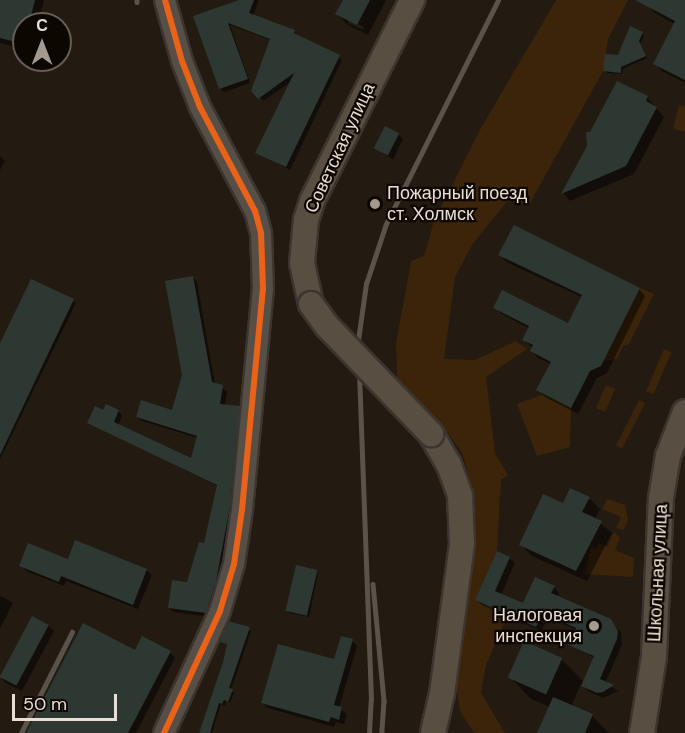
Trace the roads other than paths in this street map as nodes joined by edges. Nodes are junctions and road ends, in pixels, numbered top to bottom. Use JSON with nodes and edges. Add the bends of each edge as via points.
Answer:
{"nodes":[{"id":1,"x":165,"y":0,"type":"edge"},
{"id":2,"x":412,"y":0,"type":"edge"},
{"id":3,"x":684,"y":414,"type":"edge"},
{"id":4,"x":439,"y":730,"type":"edge"},
{"id":5,"x":164,"y":733,"type":"edge"},
{"id":6,"x":642,"y":733,"type":"edge"}],
"edges":[{"from":1,"to":5,"type":"street","via":[[200,107],[255,211],[261,233],[263,289],[234,564],[220,611]]},
{"from":2,"to":4,"type":"main road","name":"Советская улица","bridge":true,"via":[[312,201],[302,263],[311,304],[328,327],[431,434],[449,465],[460,496],[462,544]]},
{"from":3,"to":6,"type":"main road","name":"Школьная улица","via":[[668,456],[661,498],[654,656]]}]}
